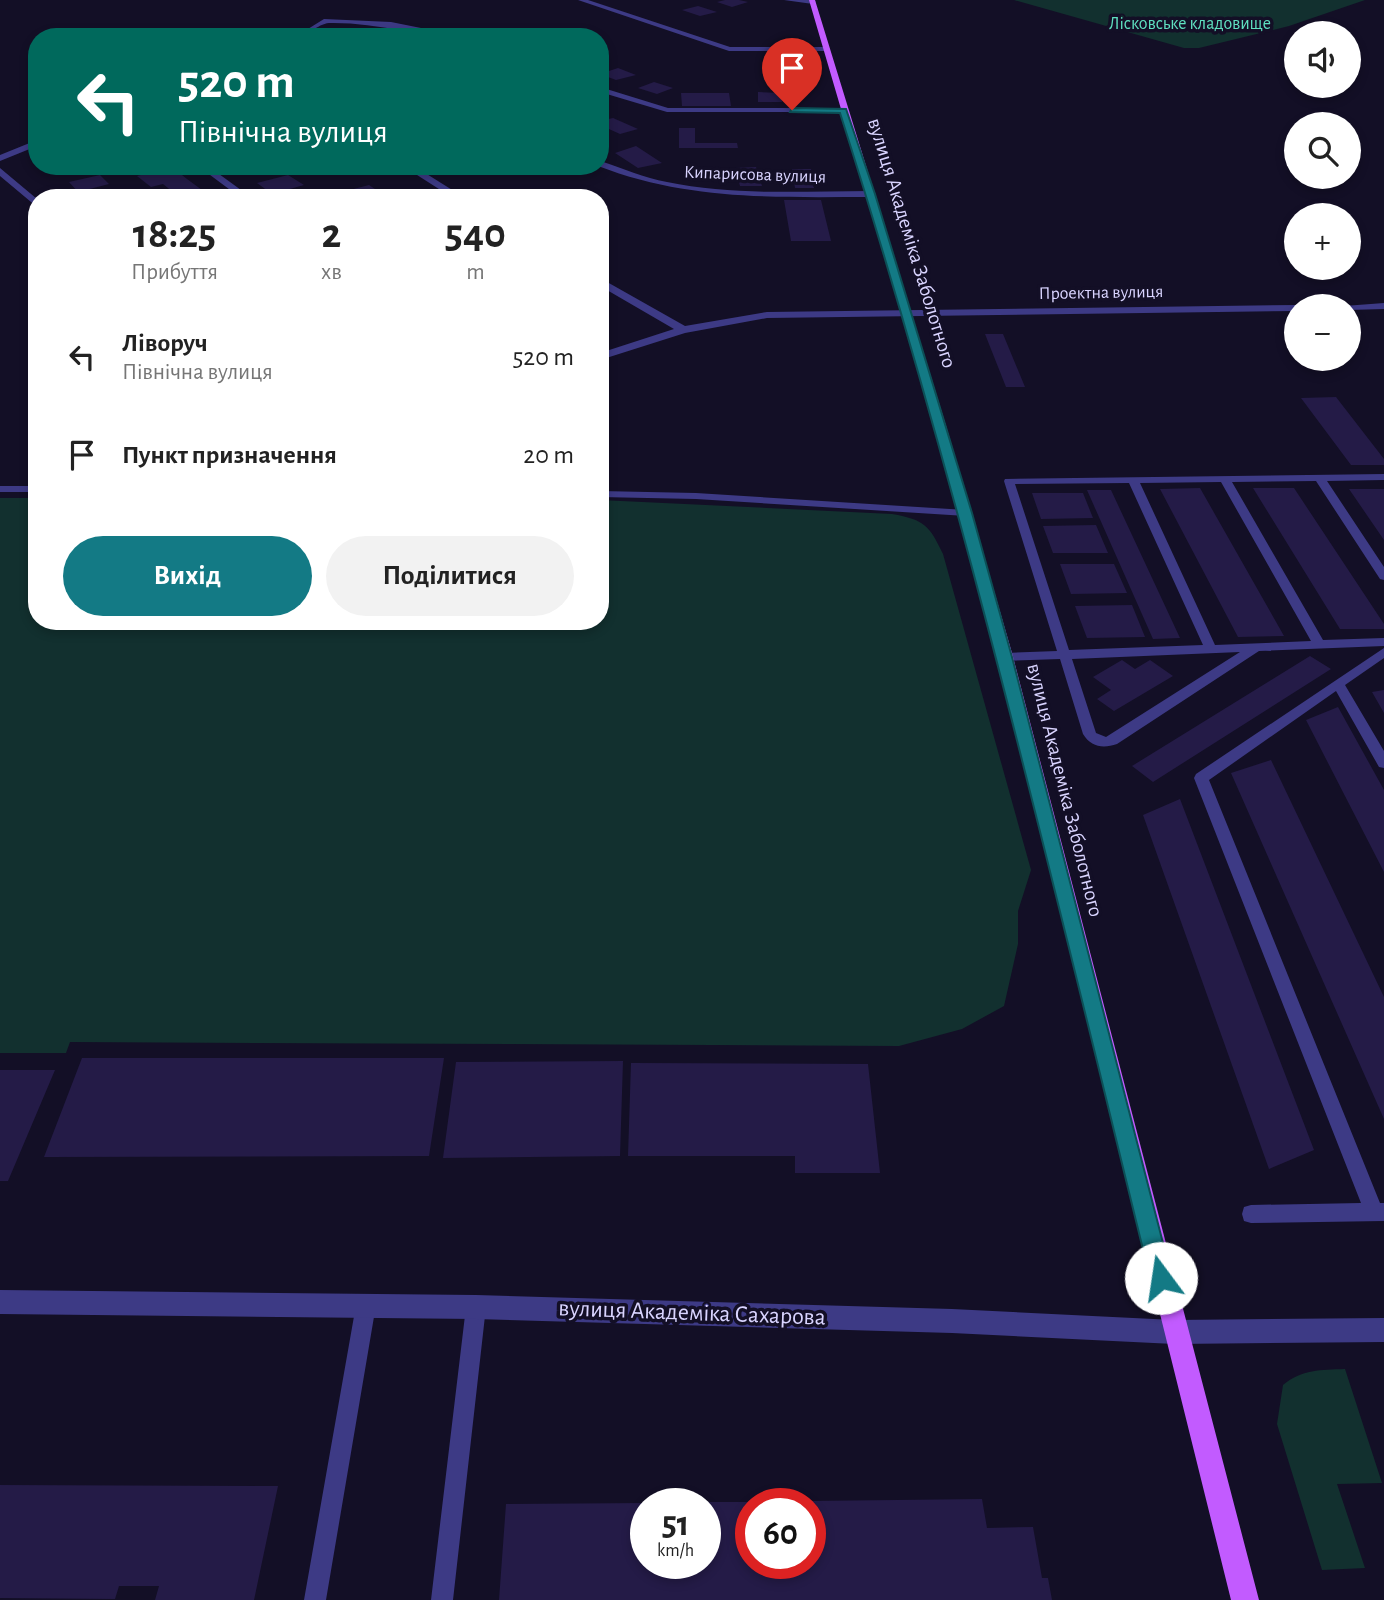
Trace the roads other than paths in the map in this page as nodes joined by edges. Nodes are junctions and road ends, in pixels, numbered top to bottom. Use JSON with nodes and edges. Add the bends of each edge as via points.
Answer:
{"nodes":[{"id":1,"x":581,"y":0,"type":"edge"},
{"id":2,"x":787,"y":0,"type":"edge"},
{"id":3,"x":813,"y":1,"type":"edge"},
{"id":4,"x":313,"y":28,"type":"edge"},
{"id":5,"x":413,"y":28,"type":"edge"},
{"id":6,"x":825,"y":49,"type":"junction"},
{"id":7,"x":609,"y":92,"type":"edge"},
{"id":8,"x":844,"y":110,"type":"junction"},
{"id":9,"x":28,"y":146,"type":"edge"},
{"id":10,"x":0,"y":158,"type":"edge"},
{"id":11,"x":609,"y":167,"type":"edge"},
{"id":12,"x":0,"y":171,"type":"edge"},
{"id":13,"x":215,"y":175,"type":"edge"},
{"id":14,"x":422,"y":175,"type":"edge"},
{"id":15,"x":234,"y":189,"type":"edge"},
{"id":16,"x":445,"y":189,"type":"edge"},
{"id":17,"x":871,"y":194,"type":"junction"},
{"id":18,"x":28,"y":196,"type":"edge"},
{"id":19,"x":609,"y":286,"type":"edge"},
{"id":20,"x":1384,"y":306,"type":"edge"},
{"id":21,"x":1361,"y":307,"type":"edge"},
{"id":22,"x":1284,"y":308,"type":"edge"},
{"id":23,"x":906,"y":313,"type":"junction"},
{"id":24,"x":683,"y":330,"type":"junction"},
{"id":25,"x":609,"y":355,"type":"edge"},
{"id":26,"x":1319,"y":477,"type":"junction"},
{"id":27,"x":1384,"y":477,"type":"edge"},
{"id":28,"x":1225,"y":479,"type":"junction"},
{"id":29,"x":1133,"y":480,"type":"junction"},
{"id":30,"x":0,"y":489,"type":"edge"},
{"id":31,"x":28,"y":489,"type":"edge"},
{"id":32,"x":609,"y":494,"type":"edge"},
{"id":33,"x":966,"y":513,"type":"junction"},
{"id":34,"x":1384,"y":576,"type":"edge"},
{"id":35,"x":1384,"y":642,"type":"edge"},
{"id":36,"x":1320,"y":645,"type":"junction"},
{"id":37,"x":1255,"y":648,"type":"junction"},
{"id":38,"x":1211,"y":649,"type":"junction"},
{"id":39,"x":1384,"y":652,"type":"edge"},
{"id":40,"x":1067,"y":655,"type":"junction"},
{"id":41,"x":1005,"y":657,"type":"junction"},
{"id":42,"x":1338,"y":684,"type":"junction"},
{"id":43,"x":1384,"y":763,"type":"edge"},
{"id":44,"x":1379,"y":1212,"type":"edge"},
{"id":45,"x":1251,"y":1214,"type":"dead end"},
{"id":46,"x":0,"y":1302,"type":"edge"},
{"id":47,"x":366,"y":1305,"type":"junction"},
{"id":48,"x":476,"y":1307,"type":"junction"},
{"id":49,"x":1384,"y":1330,"type":"edge"},
{"id":50,"x":1174,"y":1332,"type":"junction"},
{"id":51,"x":315,"y":1600,"type":"edge"},
{"id":52,"x":442,"y":1600,"type":"edge"},
{"id":53,"x":1245,"y":1600,"type":"edge"}],
"edges":[{"from":1,"to":6,"type":"street","via":[[729,49]]},
{"from":2,"to":3,"type":"street"},
{"from":3,"to":6,"type":"main road","name":"вулиця Академіка Заболотного"},
{"from":4,"to":5,"type":"street","via":[[324,21]]},
{"from":6,"to":8,"type":"main road","name":"вулиця Академіка Заболотного"},
{"from":7,"to":8,"type":"street","via":[[667,110]]},
{"from":8,"to":17,"type":"main road","name":"вулиця Академіка Заболотного"},
{"from":9,"to":10,"type":"street"},
{"from":11,"to":17,"type":"street","name":"Кипарисова вулиця","via":[[642,180],[698,191]]},
{"from":12,"to":18,"type":"street"},
{"from":13,"to":15,"type":"street"},
{"from":14,"to":16,"type":"street"},
{"from":17,"to":23,"type":"main road","name":"вулиця Академіка Заболотного"},
{"from":19,"to":24,"type":"street"},
{"from":20,"to":21,"type":"street"},
{"from":22,"to":23,"type":"street","name":"Проектна вулиця"},
{"from":23,"to":24,"type":"street","name":"Проектна вулиця","via":[[766,315]]},
{"from":23,"to":33,"type":"main road","name":"вулиця Академіка Заболотного"},
{"from":24,"to":25,"type":"street","name":"Проектна вулиця"},
{"from":26,"to":27,"type":"lane"},
{"from":26,"to":28,"type":"lane"},
{"from":26,"to":34,"type":"lane"},
{"from":28,"to":29,"type":"lane"},
{"from":28,"to":36,"type":"lane"},
{"from":29,"to":38,"type":"lane"},
{"from":29,"to":40,"type":"lane","via":[[1009,481]]},
{"from":30,"to":31,"type":"lane"},
{"from":32,"to":33,"type":"lane"},
{"from":33,"to":41,"type":"main road","name":"вулиця Академіка Заболотного"},
{"from":35,"to":36,"type":"lane"},
{"from":36,"to":37,"type":"lane"},
{"from":37,"to":38,"type":"lane"},
{"from":37,"to":40,"type":"lane","via":[[1105,743],[1090,734]]},
{"from":38,"to":40,"type":"lane"},
{"from":39,"to":42,"type":"lane"},
{"from":40,"to":41,"type":"lane"},
{"from":41,"to":50,"type":"main road","name":"вулиця Академіка Заболотного"},
{"from":42,"to":43,"type":"lane"},
{"from":42,"to":44,"type":"lane","via":[[1201,778]]},
{"from":44,"to":45,"type":"lane"},
{"from":46,"to":47,"type":"street","name":"вулиця Академіка Сахарова"},
{"from":47,"to":48,"type":"street","name":"вулиця Академіка Сахарова"},
{"from":47,"to":51,"type":"lane"},
{"from":48,"to":50,"type":"street","name":"вулиця Академіка Сахарова"},
{"from":48,"to":52,"type":"lane"},
{"from":49,"to":50,"type":"street","name":"вулиця Академіка Сахарова"},
{"from":50,"to":53,"type":"main road","name":"вулиця Академіка Заболотного"}]}
